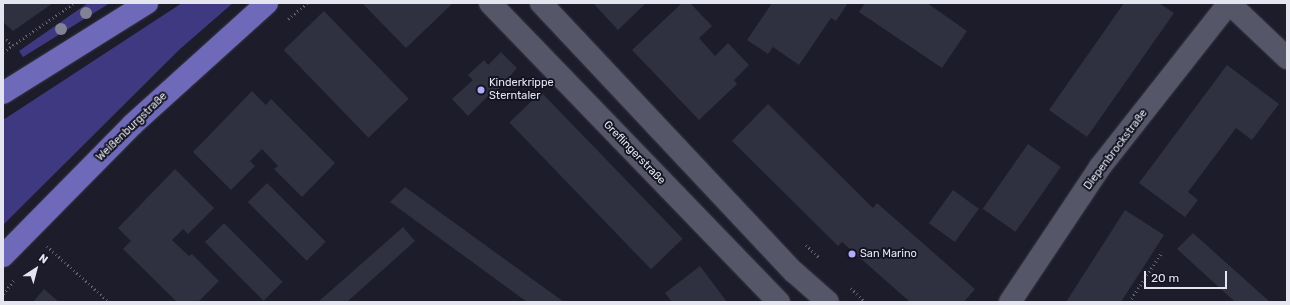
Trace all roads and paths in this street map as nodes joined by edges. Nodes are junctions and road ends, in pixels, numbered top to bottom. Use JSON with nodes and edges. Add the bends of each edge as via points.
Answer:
{"nodes":[{"id":1,"x":74,"y":3,"type":"edge"},
{"id":2,"x":147,"y":3,"type":"edge"},
{"id":3,"x":267,"y":3,"type":"edge"},
{"id":4,"x":490,"y":3,"type":"edge"},
{"id":5,"x":541,"y":3,"type":"edge"},
{"id":6,"x":1229,"y":3,"type":"edge"},
{"id":7,"x":3,"y":37,"type":"edge"},
{"id":8,"x":13,"y":45,"type":"junction"},
{"id":9,"x":3,"y":52,"type":"edge"},
{"id":10,"x":1287,"y":58,"type":"edge"},
{"id":11,"x":3,"y":93,"type":"edge"},
{"id":12,"x":44,"y":243,"type":"dead end"},
{"id":13,"x":1162,"y":252,"type":"dead end"},
{"id":14,"x":3,"y":256,"type":"edge"},
{"id":15,"x":109,"y":302,"type":"edge"},
{"id":16,"x":779,"y":302,"type":"edge"},
{"id":17,"x":828,"y":302,"type":"edge"},
{"id":18,"x":1010,"y":302,"type":"edge"},
{"id":19,"x":1129,"y":302,"type":"edge"}],
"edges":[{"from":1,"to":8,"type":"path"},
{"from":2,"to":11,"type":"main road"},
{"from":3,"to":14,"type":"main road","name":"Weißenburgstraße","via":[[132,125]]},
{"from":4,"to":16,"type":"street","name":"Greflingerstraße"},
{"from":5,"to":17,"type":"street","via":[[788,266]]},
{"from":6,"to":10,"type":"street"},
{"from":6,"to":18,"type":"street","name":"Diepenbrockstraße","via":[[1100,167]]},
{"from":7,"to":8,"type":"path"},
{"from":8,"to":9,"type":"path"},
{"from":12,"to":15,"type":"path"},
{"from":13,"to":19,"type":"path"}]}
